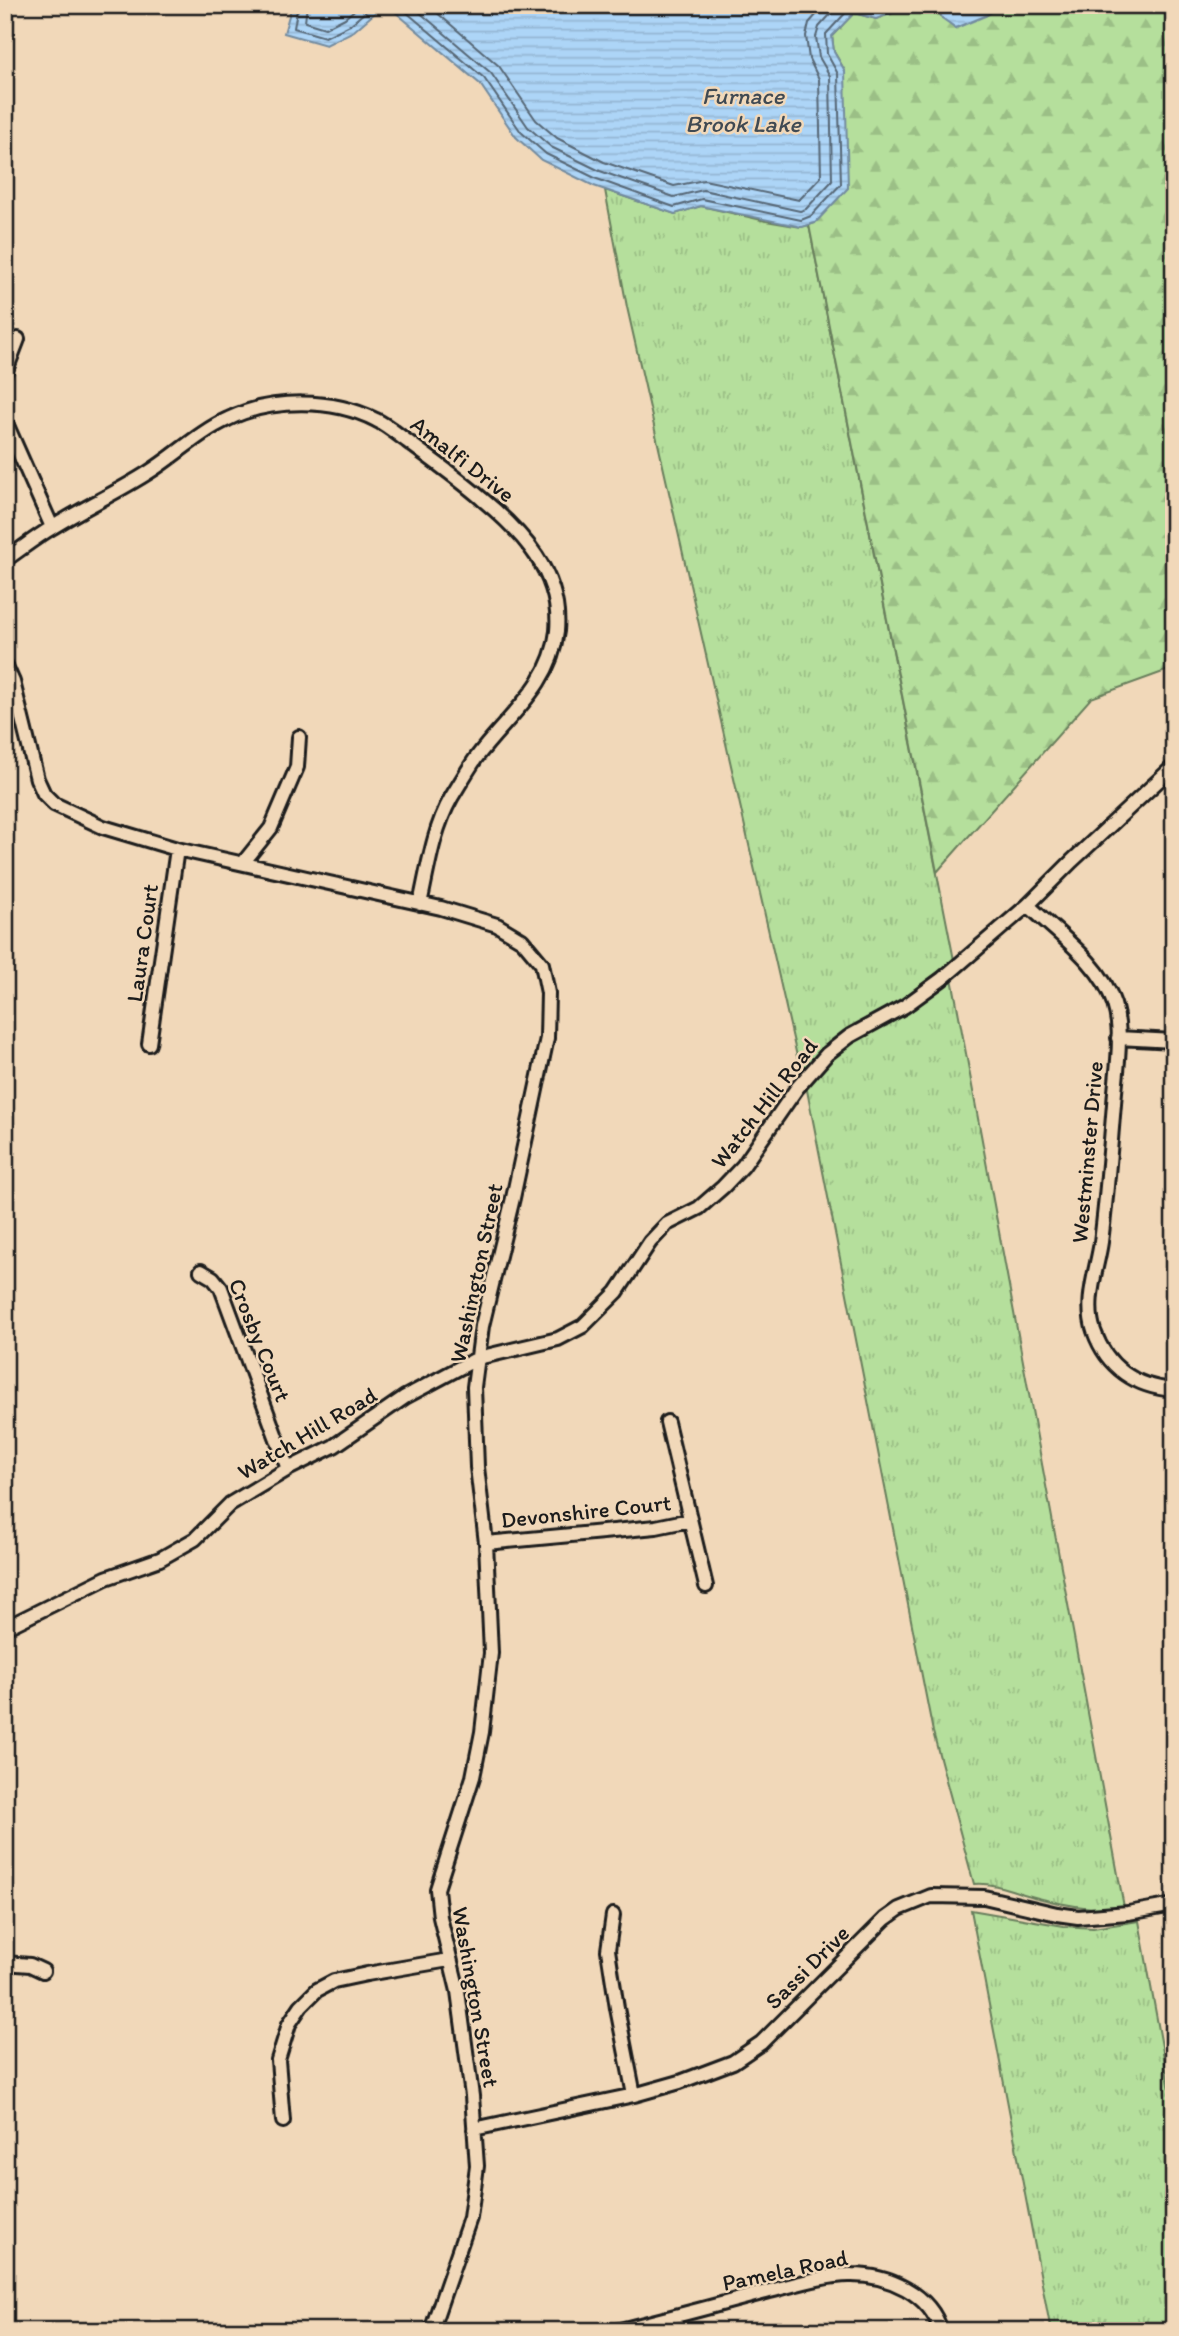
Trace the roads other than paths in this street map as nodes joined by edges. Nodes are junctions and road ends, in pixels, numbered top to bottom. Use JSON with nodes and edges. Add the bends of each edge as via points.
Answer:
{"nodes":[{"id":1,"x":18,"y":339,"type":"dead end"},
{"id":2,"x":5,"y":373,"type":"edge"},
{"id":3,"x":5,"y":421,"type":"edge"},
{"id":4,"x":52,"y":527,"type":"junction"},
{"id":5,"x":5,"y":560,"type":"edge"},
{"id":6,"x":5,"y":664,"type":"edge"},
{"id":7,"x":299,"y":737,"type":"dead end"},
{"id":8,"x":1174,"y":766,"type":"edge"},
{"id":9,"x":177,"y":849,"type":"junction"},
{"id":10,"x":243,"y":863,"type":"junction"},
{"id":11,"x":420,"y":904,"type":"junction"},
{"id":12,"x":1028,"y":905,"type":"junction"},
{"id":13,"x":1118,"y":1038,"type":"junction"},
{"id":14,"x":1174,"y":1041,"type":"edge"},
{"id":15,"x":149,"y":1044,"type":"dead end"},
{"id":16,"x":201,"y":1271,"type":"dead end"},
{"id":17,"x":478,"y":1358,"type":"junction"},
{"id":18,"x":1174,"y":1390,"type":"edge"},
{"id":19,"x":667,"y":1422,"type":"dead end"},
{"id":20,"x":288,"y":1469,"type":"junction"},
{"id":21,"x":690,"y":1520,"type":"junction"},
{"id":22,"x":486,"y":1543,"type":"junction"},
{"id":23,"x":706,"y":1586,"type":"dead end"},
{"id":24,"x":5,"y":1628,"type":"edge"},
{"id":25,"x":1174,"y":1905,"type":"edge"},
{"id":26,"x":613,"y":1915,"type":"dead end"},
{"id":27,"x":449,"y":1960,"type":"junction"},
{"id":28,"x":5,"y":1964,"type":"edge"},
{"id":29,"x":43,"y":1971,"type":"dead end"},
{"id":30,"x":634,"y":2095,"type":"junction"},
{"id":31,"x":283,"y":2121,"type":"dead end"},
{"id":32,"x":474,"y":2129,"type":"junction"},
{"id":33,"x":431,"y":2331,"type":"edge"},
{"id":34,"x":616,"y":2331,"type":"edge"},
{"id":35,"x":941,"y":2331,"type":"edge"}],
"edges":[{"from":1,"to":2,"type":"street"},
{"from":3,"to":4,"type":"street"},
{"from":4,"to":5,"type":"street","name":"Amalfi Drive"},
{"from":4,"to":11,"type":"street","name":"Amalfi Drive","via":[[118,492],[229,418],[269,405],[312,404],[347,409],[376,420],[510,522],[543,565],[555,598],[557,631],[539,683],[477,758],[450,800],[435,833]]},
{"from":6,"to":9,"type":"street","name":"Washington Street","via":[[44,794],[79,818]]},
{"from":7,"to":10,"type":"street","via":[[297,767],[271,828]]},
{"from":8,"to":12,"type":"street","name":"Watch Hill Road"},
{"from":9,"to":10,"type":"street","name":"Washington Street"},
{"from":9,"to":15,"type":"street","name":"Laura Court"},
{"from":10,"to":11,"type":"street","name":"Washington Street"},
{"from":11,"to":17,"type":"street","name":"Washington Street","via":[[497,925],[522,940],[542,964],[548,993],[547,1038]]},
{"from":12,"to":13,"type":"street","name":"Westminster Drive","via":[[1106,983],[1118,1019]]},
{"from":12,"to":17,"type":"street","name":"Watch Hill Road","via":[[930,989],[858,1030],[827,1054],[797,1088],[743,1166],[699,1208],[667,1224],[617,1292],[583,1326],[558,1339]]},
{"from":13,"to":14,"type":"street"},
{"from":13,"to":18,"type":"street","name":"Westminster Drive","via":[[1101,1244],[1091,1286],[1093,1329],[1105,1352],[1125,1374],[1155,1388]]},
{"from":16,"to":20,"type":"street","name":"Crosby Court","via":[[221,1288]]},
{"from":17,"to":20,"type":"street","name":"Watch Hill Road"},
{"from":17,"to":22,"type":"street","name":"Washington Street","via":[[474,1387],[477,1467]]},
{"from":19,"to":21,"type":"street","name":"Devonshire Court"},
{"from":20,"to":24,"type":"street","name":"Watch Hill Road","via":[[230,1504],[195,1539],[160,1559],[106,1578]]},
{"from":21,"to":22,"type":"street","name":"Devonshire Court"},
{"from":21,"to":23,"type":"street","name":"Devonshire Court"},
{"from":22,"to":27,"type":"street","name":"Washington Street","via":[[491,1653],[482,1732],[473,1777],[437,1889]]},
{"from":25,"to":30,"type":"street","name":"Sassi Drive","via":[[1078,1917],[984,1897],[931,1895],[885,1919],[761,2043],[733,2062]]},
{"from":26,"to":30,"type":"street","via":[[608,1950]]},
{"from":27,"to":31,"type":"street","via":[[366,1973],[317,1990],[289,2024],[278,2060]]},
{"from":27,"to":32,"type":"street","name":"Washington Street"},
{"from":28,"to":29,"type":"street","via":[[30,1965]]},
{"from":30,"to":32,"type":"street","name":"Sassi Drive"},
{"from":32,"to":33,"type":"street","name":"Washington Street","via":[[477,2166],[470,2218]]},
{"from":34,"to":35,"type":"street","name":"Pamela Road","via":[[849,2274],[904,2286],[926,2306]]}]}
